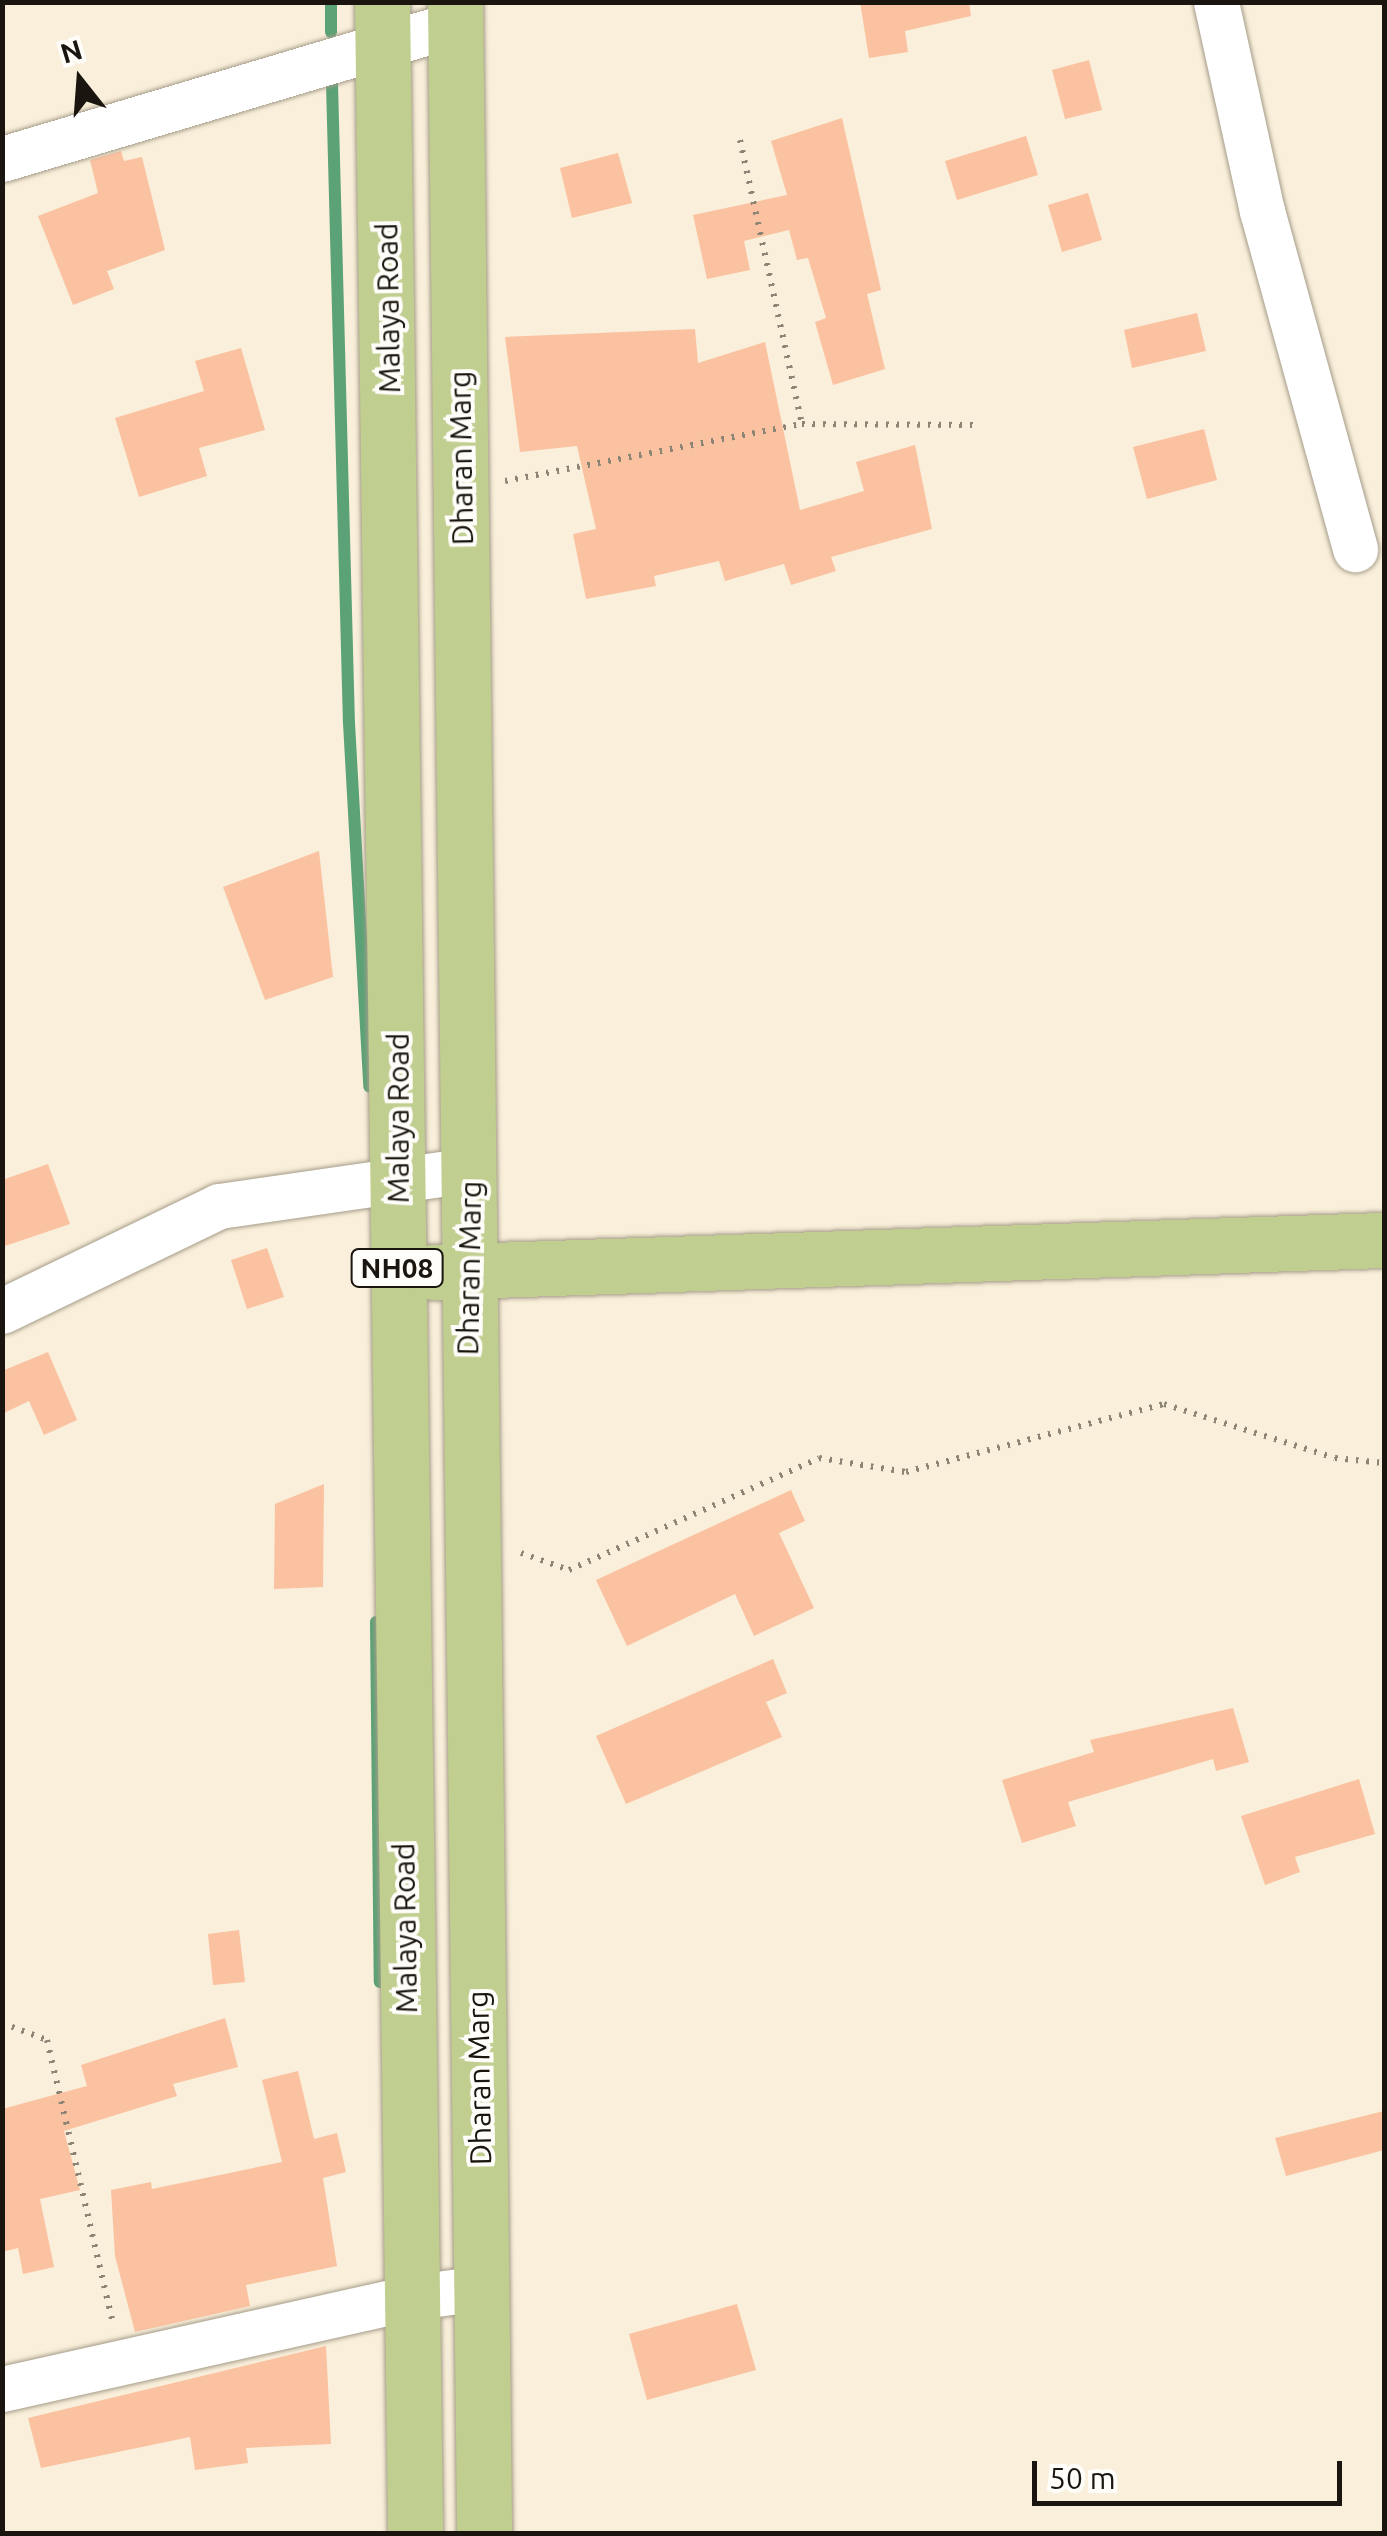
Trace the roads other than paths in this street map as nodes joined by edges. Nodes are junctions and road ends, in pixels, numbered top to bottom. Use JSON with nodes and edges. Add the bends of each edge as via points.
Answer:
{"nodes":[{"id":1,"x":1216,"y":2,"type":"edge"},
{"id":2,"x":455,"y":13,"type":"edge"},
{"id":3,"x":383,"y":22,"type":"edge"},
{"id":4,"x":2,"y":159,"type":"edge"},
{"id":5,"x":1355,"y":549,"type":"dead end"},
{"id":6,"x":470,"y":1170,"type":"junction"},
{"id":7,"x":399,"y":1178,"type":"junction"},
{"id":8,"x":1384,"y":1240,"type":"edge"},
{"id":9,"x":468,"y":1268,"type":"junction"},
{"id":10,"x":397,"y":1276,"type":"junction"},
{"id":11,"x":2,"y":1311,"type":"edge"},
{"id":12,"x":482,"y":2288,"type":"junction"},
{"id":13,"x":412,"y":2297,"type":"junction"},
{"id":14,"x":2,"y":2389,"type":"edge"},
{"id":15,"x":415,"y":2534,"type":"edge"},
{"id":16,"x":484,"y":2534,"type":"edge"}],
"edges":[{"from":1,"to":5,"type":"street","via":[[1262,211]]},
{"from":2,"to":3,"type":"street"},
{"from":2,"to":6,"type":"main road","name":"Dharan Marg","number":"NH08"},
{"from":3,"to":4,"type":"street"},
{"from":3,"to":7,"type":"main road","name":"Malaya Road","number":"NH08"},
{"from":6,"to":7,"type":"street"},
{"from":6,"to":9,"type":"main road","name":"Dharan Marg","number":"NH08"},
{"from":7,"to":10,"type":"main road","name":"Malaya Road","number":"NH08"},
{"from":7,"to":11,"type":"street","via":[[218,1206]]},
{"from":8,"to":9,"type":"main road"},
{"from":9,"to":10,"type":"main road"},
{"from":9,"to":12,"type":"main road","name":"Dharan Marg","number":"NH08"},
{"from":10,"to":13,"type":"main road","name":"Malaya Road","number":"NH08"},
{"from":12,"to":13,"type":"street"},
{"from":12,"to":16,"type":"main road","name":"Dharan Marg","number":"NH08"},
{"from":13,"to":14,"type":"street"},
{"from":13,"to":15,"type":"main road","name":"Malaya Road","number":"NH08"}]}
